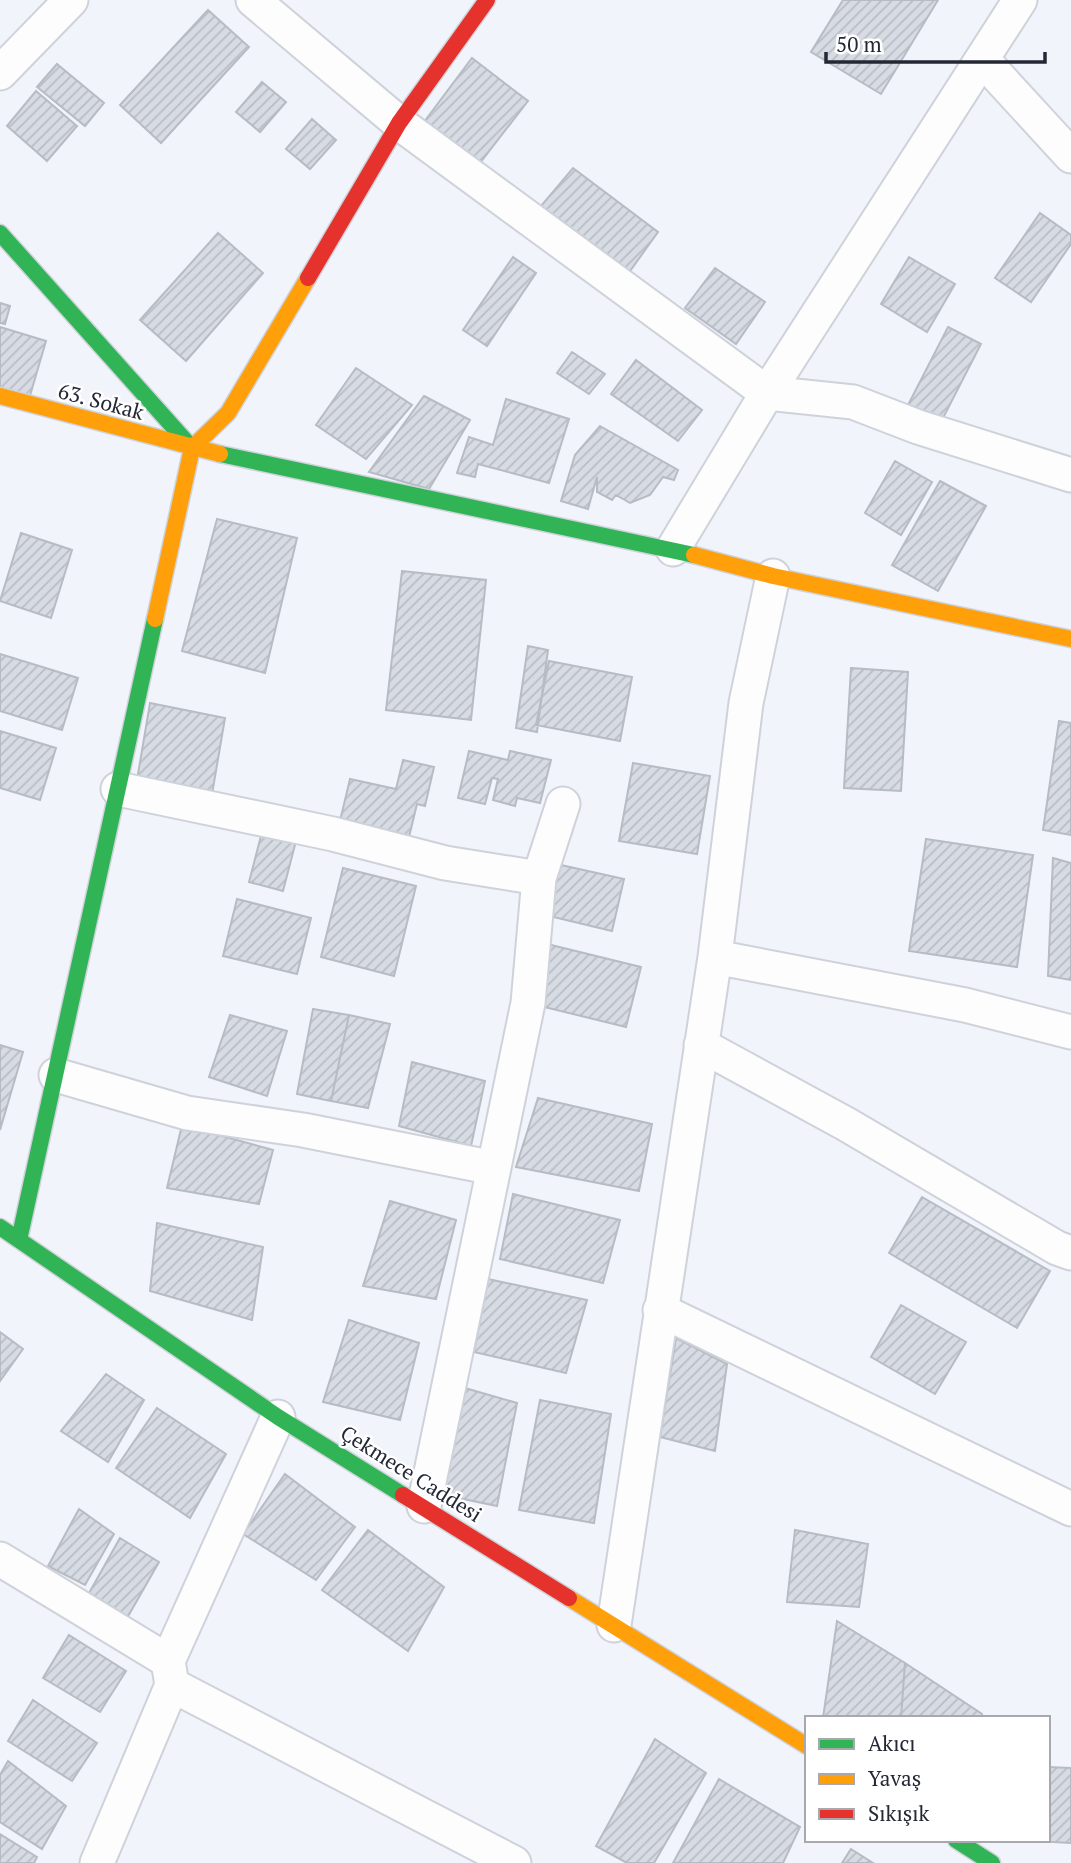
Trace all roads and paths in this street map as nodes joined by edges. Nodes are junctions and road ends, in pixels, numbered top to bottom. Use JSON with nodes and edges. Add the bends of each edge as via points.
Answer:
{"nodes":[{"id":1,"x":71,"y":0,"type":"edge"},
{"id":2,"x":253,"y":0,"type":"edge"},
{"id":3,"x":487,"y":0,"type":"edge"},
{"id":4,"x":1020,"y":0,"type":"edge"},
{"id":5,"x":982,"y":59,"type":"junction"},
{"id":6,"x":0,"y":73,"type":"edge"},
{"id":7,"x":398,"y":123,"type":"junction"},
{"id":8,"x":1071,"y":156,"type":"edge"},
{"id":9,"x":0,"y":233,"type":"edge"},
{"id":10,"x":767,"y":393,"type":"junction"},
{"id":11,"x":0,"y":396,"type":"edge"},
{"id":12,"x":192,"y":448,"type":"junction"},
{"id":13,"x":1071,"y":475,"type":"edge"},
{"id":14,"x":673,"y":549,"type":"junction"},
{"id":15,"x":773,"y":576,"type":"junction"},
{"id":16,"x":1071,"y":639,"type":"edge"},
{"id":17,"x":118,"y":789,"type":"junction"},
{"id":18,"x":563,"y":804,"type":"dead end"},
{"id":19,"x":539,"y":878,"type":"junction"},
{"id":20,"x":715,"y":957,"type":"junction"},
{"id":21,"x":1071,"y":1032,"type":"edge"},
{"id":22,"x":701,"y":1045,"type":"junction"},
{"id":23,"x":56,"y":1075,"type":"junction"},
{"id":24,"x":494,"y":1168,"type":"junction"},
{"id":25,"x":0,"y":1227,"type":"edge"},
{"id":26,"x":19,"y":1240,"type":"junction"},
{"id":27,"x":1071,"y":1253,"type":"edge"},
{"id":28,"x":660,"y":1310,"type":"junction"},
{"id":29,"x":278,"y":1417,"type":"junction"},
{"id":30,"x":424,"y":1506,"type":"junction"},
{"id":31,"x":1071,"y":1509,"type":"edge"},
{"id":32,"x":0,"y":1559,"type":"edge"},
{"id":33,"x":614,"y":1625,"type":"junction"},
{"id":34,"x":170,"y":1673,"type":"junction"},
{"id":35,"x":805,"y":1745,"type":"edge"},
{"id":36,"x":959,"y":1842,"type":"edge"},
{"id":37,"x":97,"y":1863,"type":"edge"},
{"id":38,"x":514,"y":1863,"type":"edge"},
{"id":39,"x":992,"y":1863,"type":"edge"}],
"edges":[{"from":1,"to":6,"type":"street"},
{"from":2,"to":7,"type":"street"},
{"from":3,"to":7,"type":"street"},
{"from":4,"to":5,"type":"street"},
{"from":5,"to":8,"type":"street"},
{"from":5,"to":10,"type":"street"},
{"from":7,"to":10,"type":"street"},
{"from":7,"to":12,"type":"street","via":[[228,413]]},
{"from":9,"to":12,"type":"street"},
{"from":10,"to":13,"type":"street","via":[[853,402]]},
{"from":10,"to":14,"type":"street"},
{"from":11,"to":12,"type":"street","name":"63. Sokak"},
{"from":12,"to":14,"type":"street","name":"63. Sokak"},
{"from":12,"to":17,"type":"street"},
{"from":14,"to":15,"type":"street","name":"63. Sokak"},
{"from":15,"to":16,"type":"street","name":"63. Sokak"},
{"from":15,"to":20,"type":"street","via":[[746,703]]},
{"from":17,"to":19,"type":"street","via":[[333,834],[445,863]]},
{"from":17,"to":23,"type":"street"},
{"from":18,"to":19,"type":"street"},
{"from":19,"to":24,"type":"street","via":[[528,1003]]},
{"from":20,"to":21,"type":"street","via":[[965,1005]]},
{"from":20,"to":22,"type":"street"},
{"from":22,"to":27,"type":"street"},
{"from":22,"to":28,"type":"street"},
{"from":23,"to":24,"type":"street","via":[[187,1113],[303,1130]]},
{"from":23,"to":26,"type":"street"},
{"from":24,"to":30,"type":"street"},
{"from":25,"to":26,"type":"street","name":"Çekmece Caddesi"},
{"from":26,"to":29,"type":"street","name":"Çekmece Caddesi"},
{"from":28,"to":31,"type":"street"},
{"from":28,"to":33,"type":"street"},
{"from":29,"to":30,"type":"street","name":"Çekmece Caddesi"},
{"from":29,"to":34,"type":"street"},
{"from":30,"to":33,"type":"street","name":"Çekmece Caddesi"},
{"from":32,"to":34,"type":"street"},
{"from":33,"to":35,"type":"street","name":"Çekmece Caddesi"},
{"from":34,"to":37,"type":"street"},
{"from":34,"to":38,"type":"street"},
{"from":36,"to":39,"type":"street"}]}
